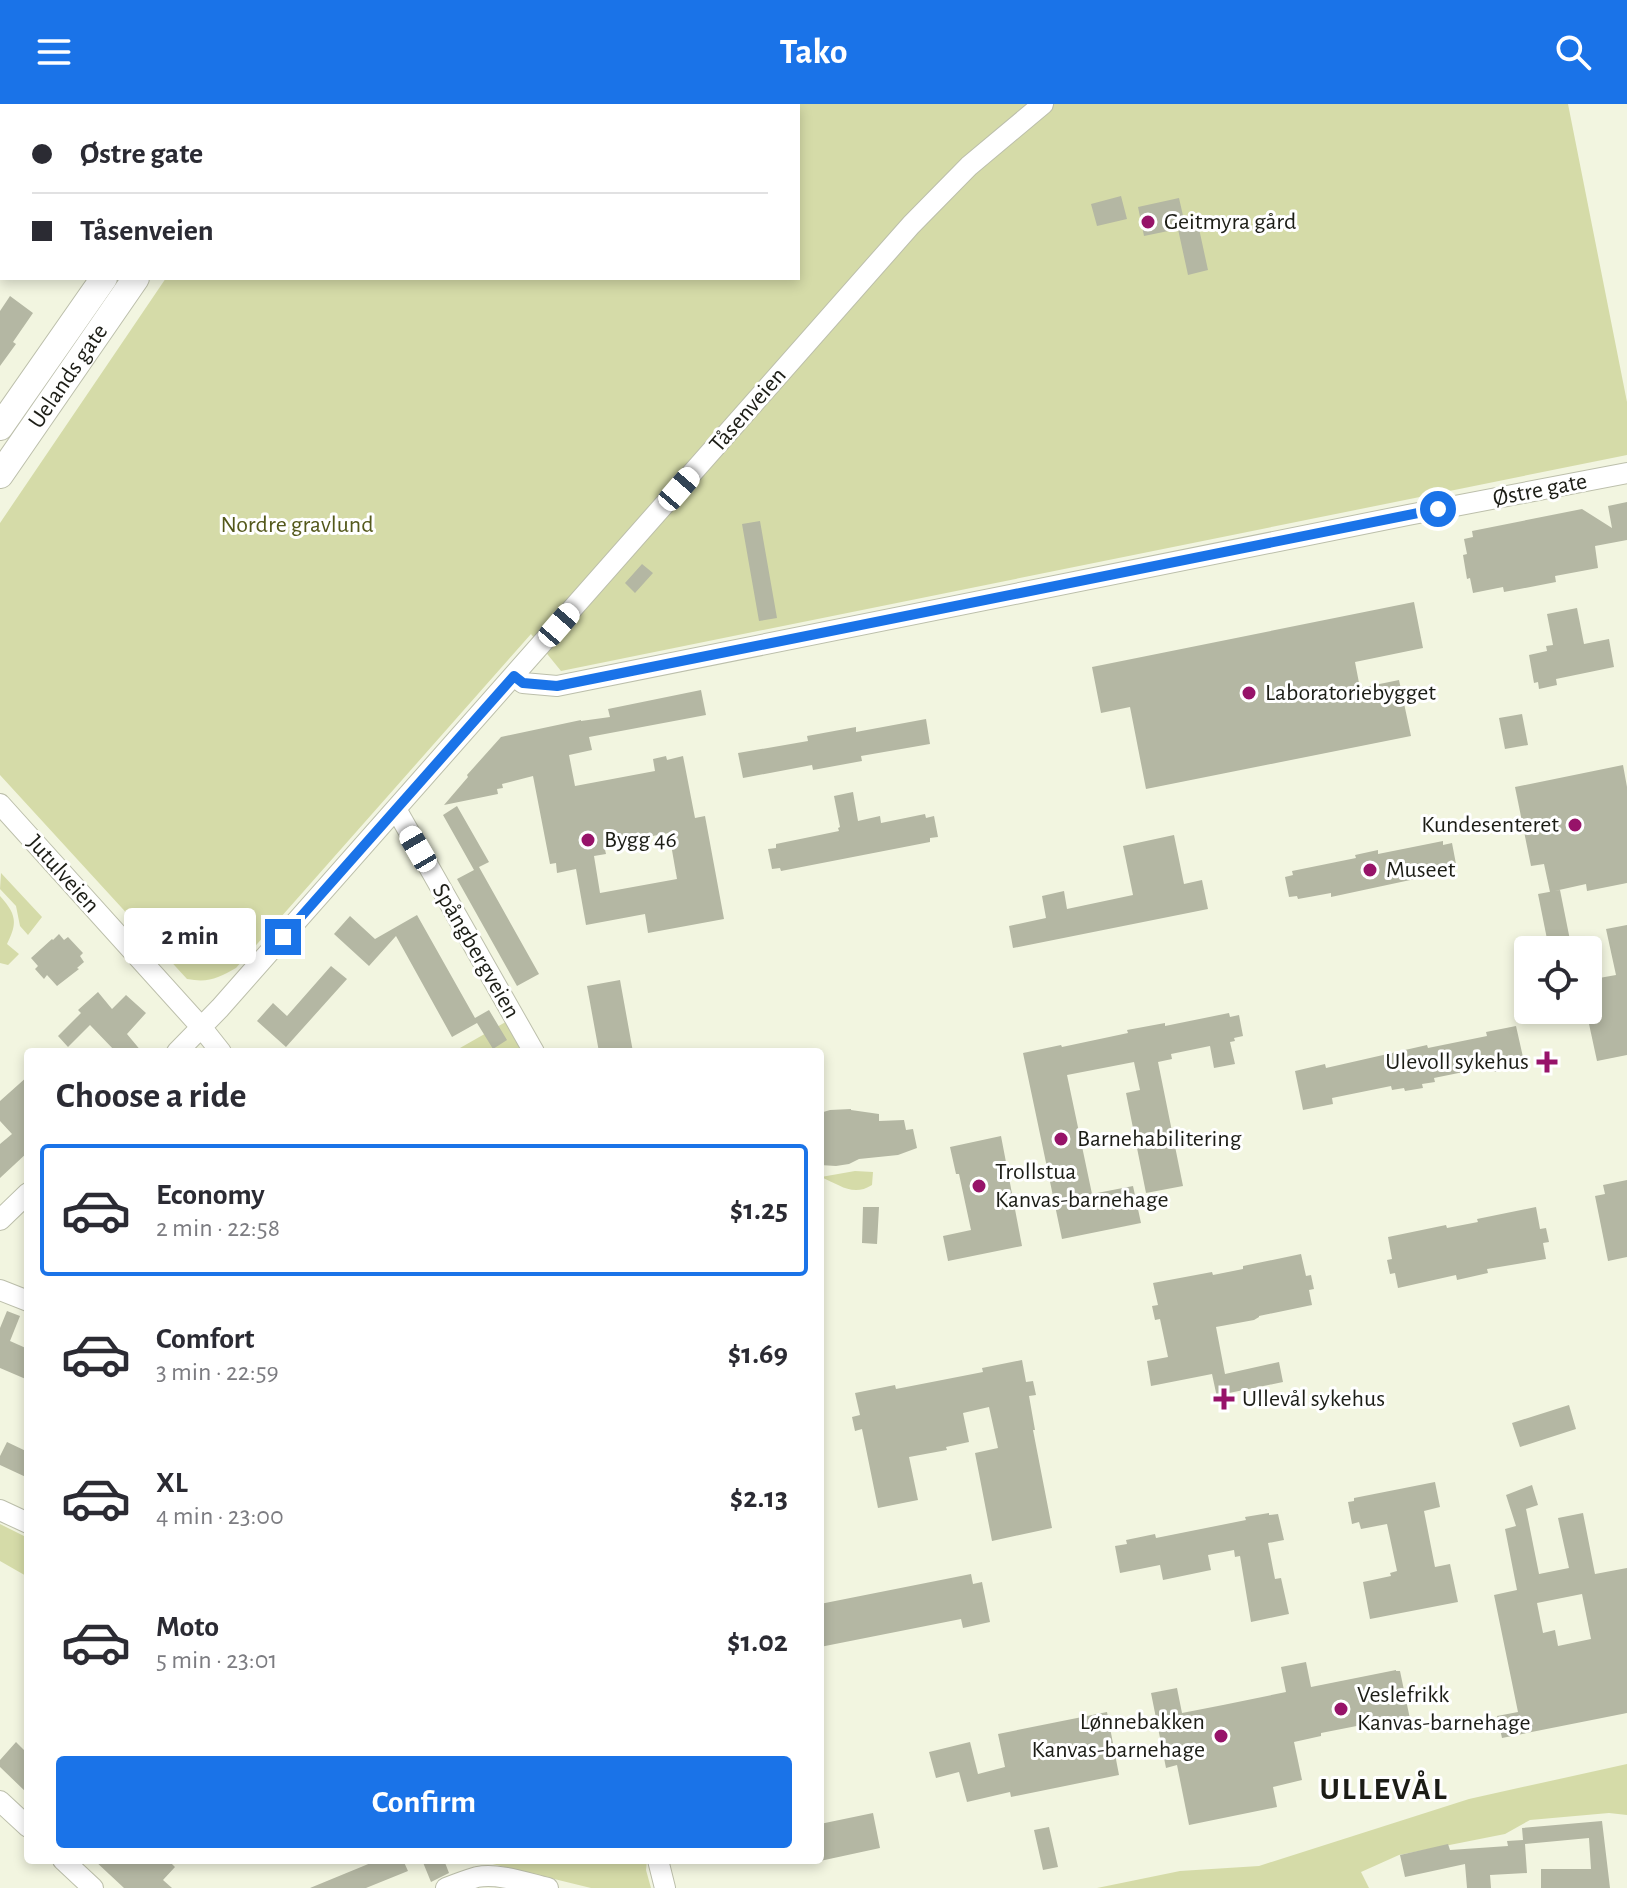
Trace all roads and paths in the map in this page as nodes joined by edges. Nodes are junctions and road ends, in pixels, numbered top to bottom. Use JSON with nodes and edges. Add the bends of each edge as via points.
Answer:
{"nodes":[{"id":1,"x":1043,"y":104,"type":"edge"},
{"id":2,"x":103,"y":280,"type":"edge"},
{"id":3,"x":135,"y":280,"type":"edge"},
{"id":4,"x":0,"y":427,"type":"edge"},
{"id":5,"x":1627,"y":473,"type":"edge"},
{"id":6,"x":0,"y":475,"type":"edge"},
{"id":7,"x":514,"y":676,"type":"junction"},
{"id":8,"x":0,"y":804,"type":"edge"},
{"id":9,"x":396,"y":809,"type":"junction"},
{"id":10,"x":202,"y":1028,"type":"junction"},
{"id":11,"x":181,"y":1048,"type":"edge"},
{"id":12,"x":218,"y":1048,"type":"edge"},
{"id":13,"x":532,"y":1048,"type":"edge"},
{"id":14,"x":24,"y":1197,"type":"edge"},
{"id":15,"x":0,"y":1220,"type":"edge"},
{"id":16,"x":0,"y":1290,"type":"edge"},
{"id":17,"x":24,"y":1299,"type":"edge"},
{"id":18,"x":0,"y":1510,"type":"edge"},
{"id":19,"x":24,"y":1521,"type":"edge"},
{"id":20,"x":0,"y":1801,"type":"edge"},
{"id":21,"x":24,"y":1823,"type":"edge"},
{"id":22,"x":67,"y":1864,"type":"edge"},
{"id":23,"x":659,"y":1864,"type":"edge"},
{"id":24,"x":93,"y":1888,"type":"edge"},
{"id":25,"x":446,"y":1888,"type":"edge"},
{"id":26,"x":548,"y":1888,"type":"edge"},
{"id":27,"x":665,"y":1888,"type":"edge"}],
"edges":[{"from":1,"to":7,"type":"street","name":"Tåsenveien","via":[[969,166],[911,225]]},
{"from":2,"to":4,"type":"main road","name":"Uelands gate"},
{"from":3,"to":6,"type":"main road","name":"Uelands gate"},
{"from":5,"to":7,"type":"street","name":"Østre gate","via":[[557,686],[523,683]]},
{"from":7,"to":9,"type":"street","name":"Tåsenveien"},
{"from":8,"to":10,"type":"street","name":"Jutulveien"},
{"from":9,"to":10,"type":"street","name":"Tåsenveien"},
{"from":9,"to":13,"type":"street","name":"Spångbergveien"},
{"from":10,"to":11,"type":"street","name":"Tåsenveien"},
{"from":10,"to":12,"type":"street","name":"Jutulveien"},
{"from":14,"to":15,"type":"street"},
{"from":16,"to":17,"type":"street"},
{"from":18,"to":19,"type":"street"},
{"from":20,"to":21,"type":"street"},
{"from":22,"to":24,"type":"street"},
{"from":23,"to":27,"type":"street"},
{"from":25,"to":26,"type":"street","via":[[487,1876]]}]}
